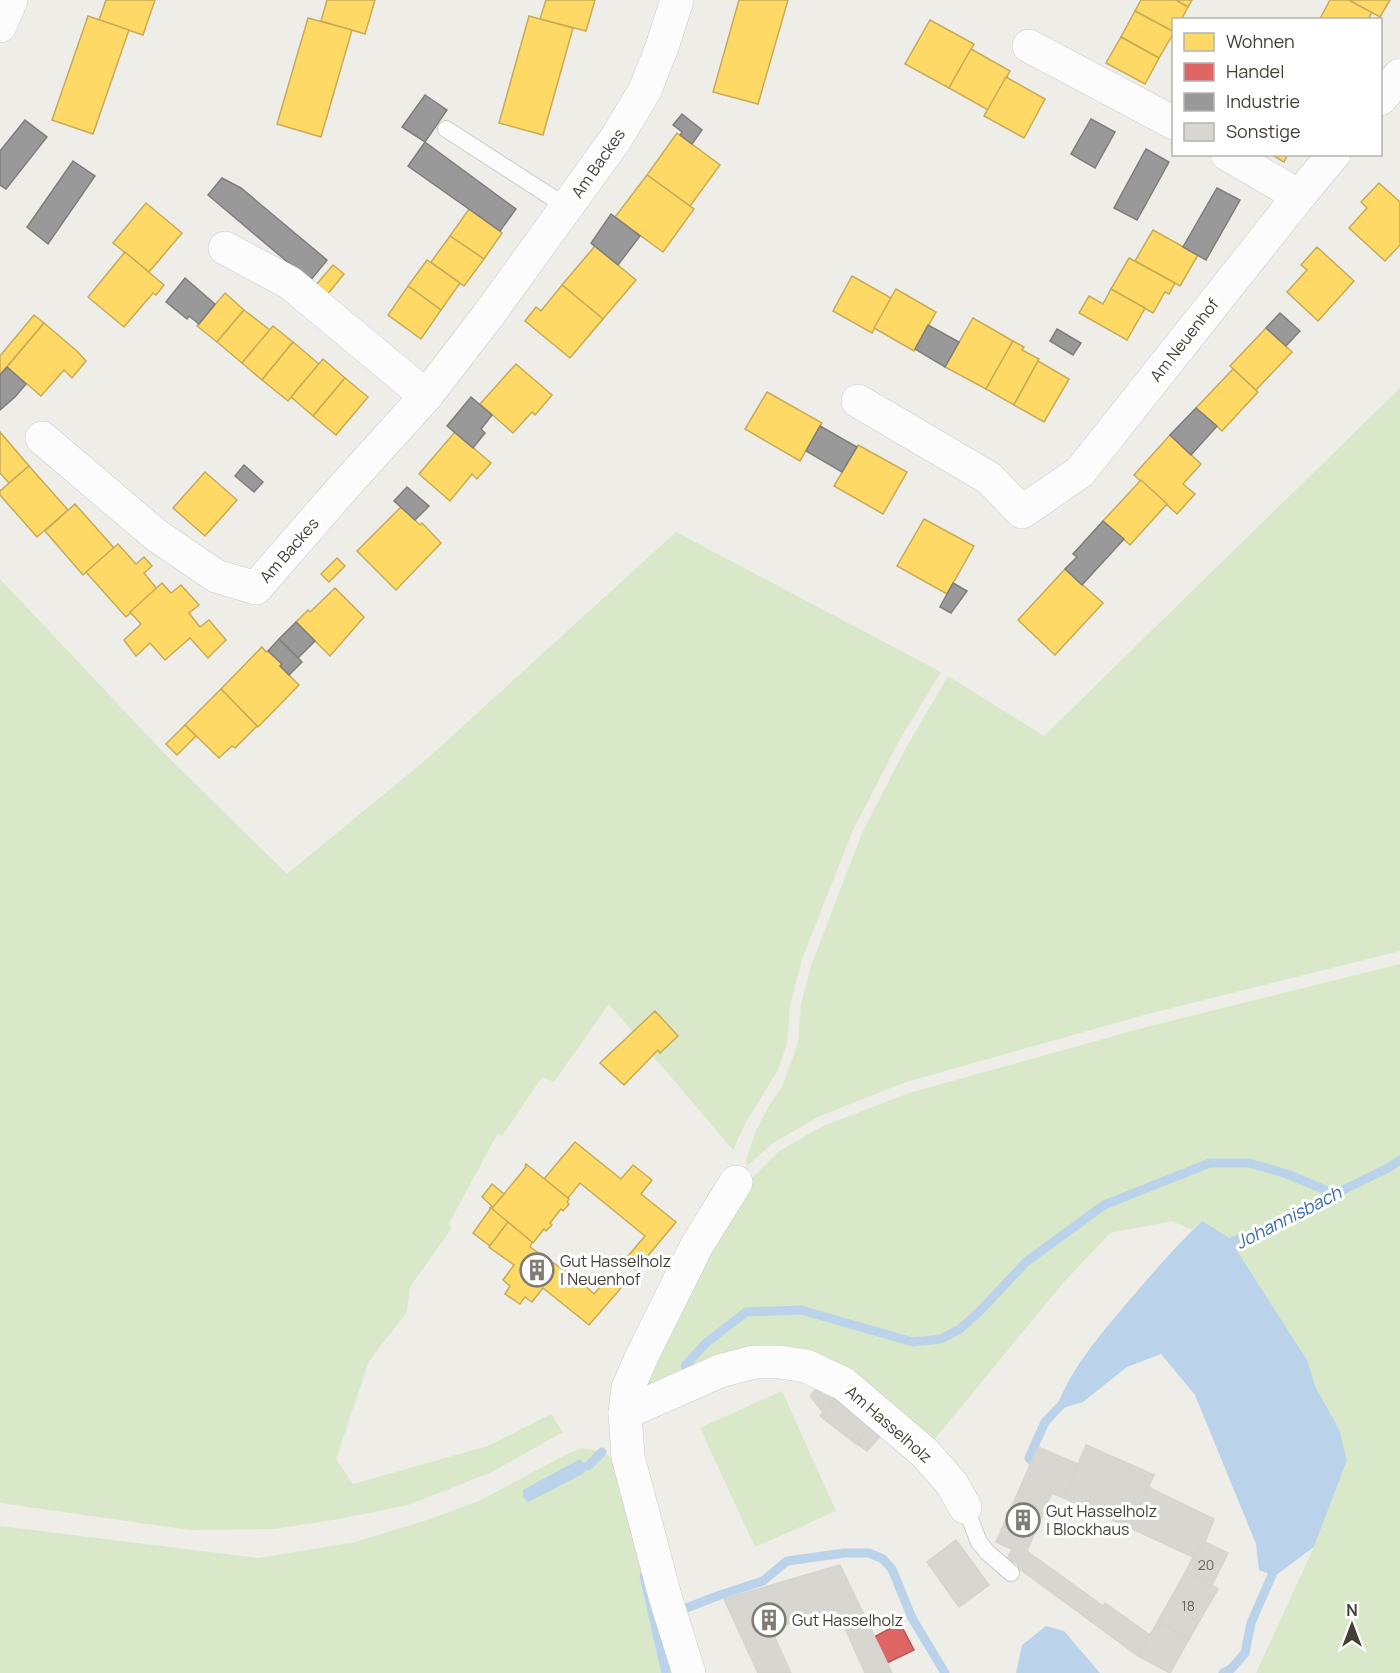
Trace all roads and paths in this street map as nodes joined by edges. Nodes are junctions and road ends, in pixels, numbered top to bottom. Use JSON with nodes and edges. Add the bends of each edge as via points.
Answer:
{"nodes":[{"id":1,"x":11,"y":0,"type":"edge"},
{"id":2,"x":677,"y":0,"type":"edge"},
{"id":3,"x":0,"y":26,"type":"edge"},
{"id":4,"x":1029,"y":46,"type":"dead end"},
{"id":5,"x":1400,"y":75,"type":"edge"},
{"id":6,"x":1382,"y":97,"type":"edge"},
{"id":7,"x":1172,"y":122,"type":"edge"},
{"id":8,"x":446,"y":129,"type":"dead end"},
{"id":9,"x":1230,"y":156,"type":"edge"},
{"id":10,"x":1332,"y":156,"type":"edge"},
{"id":11,"x":1299,"y":196,"type":"junction"},
{"id":12,"x":567,"y":207,"type":"junction"},
{"id":13,"x":225,"y":248,"type":"dead end"},
{"id":14,"x":426,"y":396,"type":"junction"},
{"id":15,"x":858,"y":401,"type":"dead end"},
{"id":16,"x":42,"y":438,"type":"dead end"},
{"id":17,"x":736,"y":1182,"type":"dead end"},
{"id":18,"x":625,"y":1413,"type":"junction"},
{"id":19,"x":964,"y":1507,"type":"joint"},
{"id":20,"x":1011,"y":1573,"type":"dead end"},
{"id":21,"x":689,"y":1673,"type":"edge"}],
"edges":[{"from":1,"to":3,"type":"street"},
{"from":2,"to":12,"type":"street","name":"Am Backes","via":[[645,90]]},
{"from":4,"to":7,"type":"street"},
{"from":5,"to":6,"type":"street"},
{"from":8,"to":12,"type":"lane"},
{"from":9,"to":11,"type":"street"},
{"from":10,"to":11,"type":"street","name":"Am Neuenhof"},
{"from":11,"to":15,"type":"street","name":"Am Neuenhof","via":[[1080,472],[1022,512],[989,478]]},
{"from":12,"to":14,"type":"street","name":"Am Backes"},
{"from":13,"to":14,"type":"street","via":[[290,283]]},
{"from":14,"to":16,"type":"street","name":"Am Backes","via":[[256,588],[216,576],[156,535]]},
{"from":17,"to":18,"type":"street","via":[[697,1245],[642,1356],[628,1388]]},
{"from":18,"to":19,"type":"street","name":"Am Hasselholz","via":[[720,1371],[754,1362],[806,1366],[844,1384],[925,1453],[952,1484]]},
{"from":18,"to":21,"type":"street","via":[[628,1457]]},
{"from":19,"to":20,"type":"lane","via":[[979,1542]]}]}
